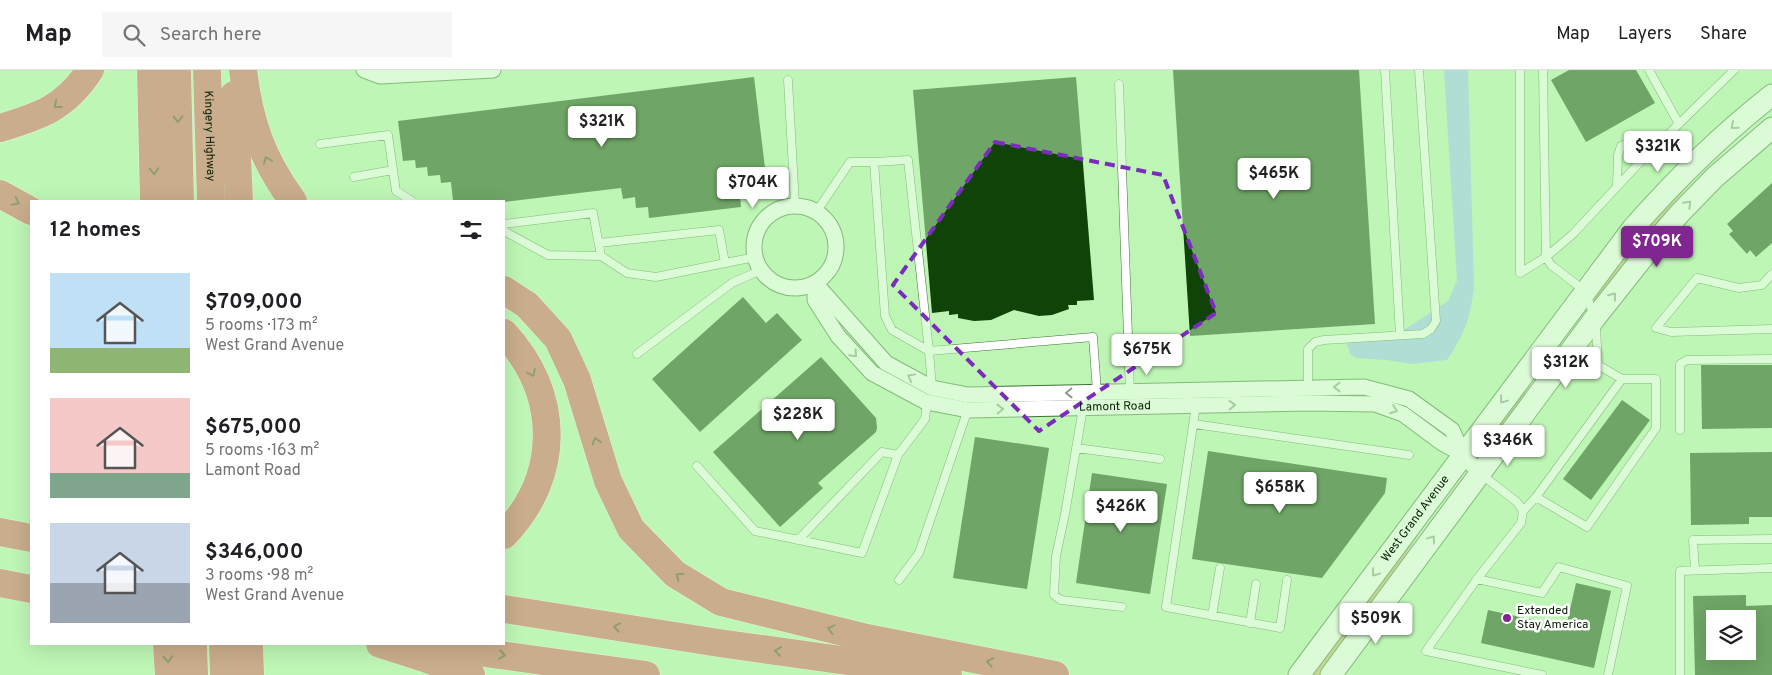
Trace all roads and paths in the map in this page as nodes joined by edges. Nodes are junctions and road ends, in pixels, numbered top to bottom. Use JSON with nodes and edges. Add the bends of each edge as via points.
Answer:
{"nodes":[{"id":1,"x":90,"y":70,"type":"edge"},
{"id":2,"x":151,"y":70,"type":"edge"},
{"id":3,"x":177,"y":70,"type":"edge"},
{"id":4,"x":207,"y":70,"type":"edge"},
{"id":5,"x":232,"y":70,"type":"edge"},
{"id":6,"x":243,"y":70,"type":"edge"},
{"id":7,"x":364,"y":70,"type":"edge"},
{"id":8,"x":493,"y":70,"type":"edge"},
{"id":9,"x":1385,"y":70,"type":"edge"},
{"id":10,"x":1419,"y":70,"type":"edge"},
{"id":11,"x":1520,"y":70,"type":"edge"},
{"id":12,"x":1543,"y":70,"type":"edge"},
{"id":13,"x":1649,"y":70,"type":"edge"},
{"id":14,"x":1734,"y":70,"type":"edge"},
{"id":15,"x":788,"y":80,"type":"dead end"},
{"id":16,"x":1118,"y":84,"type":"dead end"},
{"id":17,"x":1772,"y":95,"type":"edge"},
{"id":18,"x":1679,"y":124,"type":"junction"},
{"id":19,"x":0,"y":128,"type":"edge"},
{"id":20,"x":1772,"y":128,"type":"edge"},
{"id":21,"x":320,"y":144,"type":"dead end"},
{"id":22,"x":1655,"y":147,"type":"junction"},
{"id":23,"x":874,"y":162,"type":"junction"},
{"id":24,"x":393,"y":170,"type":"junction"},
{"id":25,"x":354,"y":177,"type":"dead end"},
{"id":26,"x":1617,"y":186,"type":"junction"},
{"id":27,"x":0,"y":194,"type":"edge"},
{"id":28,"x":154,"y":200,"type":"edge"},
{"id":29,"x":180,"y":200,"type":"edge"},
{"id":30,"x":211,"y":200,"type":"edge"},
{"id":31,"x":239,"y":200,"type":"edge"},
{"id":32,"x":292,"y":200,"type":"edge"},
{"id":33,"x":410,"y":200,"type":"edge"},
{"id":34,"x":795,"y":205,"type":"junction"},
{"id":35,"x":30,"y":209,"type":"edge"},
{"id":36,"x":817,"y":212,"type":"junction"},
{"id":37,"x":505,"y":224,"type":"edge"},
{"id":38,"x":505,"y":232,"type":"edge"},
{"id":39,"x":598,"y":244,"type":"junction"},
{"id":40,"x":601,"y":256,"type":"junction"},
{"id":41,"x":1546,"y":257,"type":"junction"},
{"id":42,"x":725,"y":263,"type":"junction"},
{"id":43,"x":758,"y":263,"type":"junction"},
{"id":44,"x":1772,"y":274,"type":"edge"},
{"id":45,"x":815,"y":283,"type":"junction"},
{"id":46,"x":505,"y":291,"type":"edge"},
{"id":47,"x":1585,"y":291,"type":"junction"},
{"id":48,"x":1595,"y":318,"type":"junction"},
{"id":49,"x":851,"y":324,"type":"junction"},
{"id":50,"x":1772,"y":329,"type":"edge"},
{"id":51,"x":505,"y":335,"type":"edge"},
{"id":52,"x":1400,"y":335,"type":"junction"},
{"id":53,"x":838,"y":336,"type":"junction"},
{"id":54,"x":929,"y":351,"type":"junction"},
{"id":55,"x":637,"y":354,"type":"dead end"},
{"id":56,"x":1772,"y":358,"type":"edge"},
{"id":57,"x":1598,"y":365,"type":"junction"},
{"id":58,"x":1555,"y":373,"type":"junction"},
{"id":59,"x":1622,"y":379,"type":"junction"},
{"id":60,"x":1308,"y":388,"type":"junction"},
{"id":61,"x":1194,"y":390,"type":"junction"},
{"id":62,"x":1130,"y":391,"type":"junction"},
{"id":63,"x":1097,"y":392,"type":"junction"},
{"id":64,"x":929,"y":395,"type":"junction"},
{"id":65,"x":968,"y":402,"type":"junction"},
{"id":66,"x":1308,"y":403,"type":"junction"},
{"id":67,"x":1196,"y":406,"type":"junction"},
{"id":68,"x":1130,"y":407,"type":"junction"},
{"id":69,"x":1083,"y":408,"type":"junction"},
{"id":70,"x":1194,"y":424,"type":"junction"},
{"id":71,"x":1680,"y":430,"type":"dead end"},
{"id":72,"x":1076,"y":448,"type":"junction"},
{"id":73,"x":1463,"y":454,"type":"junction"},
{"id":74,"x":898,"y":455,"type":"junction"},
{"id":75,"x":1409,"y":456,"type":"dead end"},
{"id":76,"x":1160,"y":459,"type":"dead end"},
{"id":77,"x":697,"y":466,"type":"dead end"},
{"id":78,"x":1480,"y":474,"type":"junction"},
{"id":79,"x":1536,"y":497,"type":"junction"},
{"id":80,"x":1523,"y":511,"type":"junction"},
{"id":81,"x":505,"y":534,"type":"edge"},
{"id":82,"x":1772,"y":538,"type":"edge"},
{"id":83,"x":798,"y":540,"type":"junction"},
{"id":84,"x":1220,"y":568,"type":"dead end"},
{"id":85,"x":1772,"y":568,"type":"edge"},
{"id":86,"x":1695,"y":570,"type":"junction"},
{"id":87,"x":1477,"y":579,"type":"junction"},
{"id":88,"x":899,"y":580,"type":"dead end"},
{"id":89,"x":1288,"y":580,"type":"dead end"},
{"id":90,"x":0,"y":583,"type":"edge"},
{"id":91,"x":1256,"y":584,"type":"dead end"},
{"id":92,"x":30,"y":589,"type":"edge"},
{"id":93,"x":30,"y":596,"type":"edge"},
{"id":94,"x":0,"y":600,"type":"edge"},
{"id":95,"x":1122,"y":607,"type":"dead end"},
{"id":96,"x":505,"y":609,"type":"edge"},
{"id":97,"x":1212,"y":616,"type":"junction"},
{"id":98,"x":1250,"y":622,"type":"junction"},
{"id":99,"x":167,"y":645,"type":"edge"},
{"id":100,"x":194,"y":645,"type":"edge"},
{"id":101,"x":383,"y":645,"type":"edge"},
{"id":102,"x":426,"y":645,"type":"edge"},
{"id":103,"x":245,"y":657,"type":"edge"},
{"id":104,"x":168,"y":675,"type":"edge"},
{"id":105,"x":194,"y":675,"type":"edge"},
{"id":106,"x":224,"y":675,"type":"edge"},
{"id":107,"x":471,"y":675,"type":"edge"},
{"id":108,"x":646,"y":675,"type":"edge"},
{"id":109,"x":948,"y":675,"type":"edge"},
{"id":110,"x":1055,"y":675,"type":"edge"},
{"id":111,"x":1299,"y":675,"type":"edge"},
{"id":112,"x":1331,"y":675,"type":"edge"},
{"id":113,"x":1542,"y":675,"type":"edge"},
{"id":114,"x":1608,"y":675,"type":"edge"},
{"id":115,"x":1680,"y":675,"type":"edge"}],
"edges":[{"from":1,"to":19,"type":"highway","one_way":true,"via":[[71,94],[52,110]]},
{"from":2,"to":28,"type":"highway","one_way":true},
{"from":3,"to":29,"type":"highway","one_way":true},
{"from":4,"to":30,"type":"highway","name":"Kingery Highway"},
{"from":5,"to":31,"type":"highway"},
{"from":32,"to":6,"type":"highway","one_way":true,"via":[[271,169],[252,124]]},
{"from":7,"to":8,"type":"street","via":[[380,76]]},
{"from":9,"to":52,"type":"lane"},
{"from":10,"to":52,"type":"lane","via":[[1436,320],[1423,334]]},
{"from":11,"to":41,"type":"lane","via":[[1520,273]]},
{"from":12,"to":41,"type":"lane"},
{"from":13,"to":18,"type":"lane"},
{"from":14,"to":18,"type":"lane"},
{"from":15,"to":34,"type":"lane"},
{"from":16,"to":62,"type":"lane"},
{"from":17,"to":47,"type":"main road","name":"West Grand Avenue","one_way":true,"via":[[1674,182],[1633,228]]},
{"from":18,"to":22,"type":"lane"},
{"from":48,"to":20,"type":"main road","name":"West Grand Avenue","one_way":true,"via":[[1680,213],[1727,165]]},
{"from":21,"to":24,"type":"lane","via":[[388,135]]},
{"from":22,"to":26,"type":"lane"},
{"from":22,"to":26,"type":"lane","via":[[1631,142],[1621,146]]},
{"from":23,"to":36,"type":"lane","via":[[850,162]]},
{"from":23,"to":54,"type":"lane","via":[[885,316],[892,330]]},
{"from":23,"to":54,"type":"lane","via":[[908,160]]},
{"from":24,"to":25,"type":"lane"},
{"from":24,"to":33,"type":"lane","via":[[396,191]]},
{"from":26,"to":41,"type":"lane","via":[[1573,234]]},
{"from":27,"to":35,"type":"highway","one_way":true},
{"from":34,"to":36,"type":"street"},
{"from":34,"to":43,"type":"street","via":[[772,212],[762,221],[755,238]]},
{"from":36,"to":45,"type":"street","via":[[828,221],[835,234],[837,248],[834,262]]},
{"from":37,"to":39,"type":"lane","via":[[593,213]]},
{"from":38,"to":40,"type":"lane","via":[[548,255]]},
{"from":39,"to":40,"type":"lane"},
{"from":39,"to":42,"type":"lane","via":[[719,230]]},
{"from":40,"to":42,"type":"lane","via":[[627,273],[656,277]]},
{"from":41,"to":47,"type":"lane"},
{"from":42,"to":43,"type":"lane"},
{"from":43,"to":45,"type":"street","via":[[769,279],[786,287]]},
{"from":43,"to":55,"type":"lane"},
{"from":44,"to":50,"type":"lane","via":[[1762,285],[1739,288],[1697,278],[1656,328],[1671,332]]},
{"from":45,"to":49,"type":"street","name":"Lamont Road"},
{"from":45,"to":53,"type":"street","name":"Lamont Road","via":[[815,300]]},
{"from":110,"to":46,"type":"highway","one_way":true,"via":[[867,638],[721,602],[675,574],[631,529],[608,481],[577,380],[558,339],[527,305]]},
{"from":47,"to":48,"type":"lane"},
{"from":47,"to":73,"type":"main road","name":"West Grand Avenue","one_way":true},
{"from":48,"to":57,"type":"lane"},
{"from":48,"to":58,"type":"main road","name":"West Grand Avenue"},
{"from":49,"to":53,"type":"lane"},
{"from":64,"to":49,"type":"street","name":"Lamont Road","one_way":true,"via":[[886,363]]},
{"from":51,"to":81,"type":"highway","one_way":true,"via":[[526,360],[540,392],[547,436],[544,462],[533,496]]},
{"from":52,"to":60,"type":"lane","via":[[1315,342],[1308,349]]},
{"from":53,"to":64,"type":"street","name":"Lamont Road","one_way":true,"via":[[872,373]]},
{"from":54,"to":63,"type":"lane","via":[[1093,337]]},
{"from":54,"to":64,"type":"lane"},
{"from":56,"to":71,"type":"lane","via":[[1687,360],[1680,364]]},
{"from":57,"to":58,"type":"lane","via":[[1575,364]]},
{"from":57,"to":59,"type":"lane"},
{"from":58,"to":78,"type":"main road","name":"West Grand Avenue"},
{"from":59,"to":79,"type":"lane"},
{"from":59,"to":79,"type":"lane","via":[[1656,379],[1656,428],[1587,527]]},
{"from":60,"to":61,"type":"street","name":"Lamont Road"},
{"from":60,"to":66,"type":"lane"},
{"from":73,"to":60,"type":"street","name":"Lamont Road","one_way":true,"via":[[1452,430],[1410,399],[1364,387]]},
{"from":61,"to":62,"type":"street","name":"Lamont Road"},
{"from":61,"to":67,"type":"lane"},
{"from":62,"to":63,"type":"street","name":"Lamont Road"},
{"from":62,"to":68,"type":"lane"},
{"from":63,"to":65,"type":"street","name":"Lamont Road","one_way":true},
{"from":64,"to":65,"type":"street","name":"Lamont Road"},
{"from":64,"to":74,"type":"lane","via":[[925,419]]},
{"from":65,"to":69,"type":"street","name":"Lamont Road","one_way":true},
{"from":65,"to":88,"type":"lane","via":[[919,553]]},
{"from":67,"to":66,"type":"street","name":"Lamont Road","one_way":true},
{"from":66,"to":73,"type":"street","name":"Lamont Road","one_way":true,"via":[[1375,404],[1403,414]]},
{"from":67,"to":68,"type":"street","name":"Lamont Road"},
{"from":67,"to":70,"type":"lane"},
{"from":68,"to":69,"type":"street","name":"Lamont Road"},
{"from":69,"to":72,"type":"lane"},
{"from":70,"to":75,"type":"lane"},
{"from":70,"to":97,"type":"lane","via":[[1166,608]]},
{"from":72,"to":76,"type":"lane"},
{"from":72,"to":95,"type":"lane","via":[[1056,556],[1054,595],[1061,600]]},
{"from":73,"to":78,"type":"street","name":"Lamont Road"},
{"from":73,"to":111,"type":"main road","name":"West Grand Avenue","one_way":true},
{"from":74,"to":83,"type":"lane","via":[[882,452]]},
{"from":74,"to":83,"type":"lane","via":[[862,553]]},
{"from":77,"to":83,"type":"lane","via":[[755,531]]},
{"from":78,"to":80,"type":"lane","via":[[1517,502]]},
{"from":112,"to":78,"type":"main road","name":"West Grand Avenue","one_way":true},
{"from":79,"to":80,"type":"lane"},
{"from":80,"to":87,"type":"lane","via":[[1521,523]]},
{"from":82,"to":86,"type":"lane","via":[[1693,540]]},
{"from":84,"to":97,"type":"lane"},
{"from":85,"to":86,"type":"lane"},
{"from":86,"to":115,"type":"lane","via":[[1680,570]]},
{"from":87,"to":113,"type":"lane","via":[[1426,651]]},
{"from":87,"to":114,"type":"lane","via":[[1542,593],[1559,567],[1627,586]]},
{"from":89,"to":98,"type":"lane","via":[[1280,628]]},
{"from":90,"to":92,"type":"highway"},
{"from":91,"to":98,"type":"lane"},
{"from":93,"to":94,"type":"highway"},
{"from":109,"to":96,"type":"highway","one_way":true},
{"from":97,"to":98,"type":"lane"},
{"from":99,"to":104,"type":"highway","one_way":true},
{"from":100,"to":105,"type":"highway"},
{"from":101,"to":107,"type":"highway"},
{"from":102,"to":108,"type":"highway","one_way":true},
{"from":103,"to":106,"type":"highway"}]}
